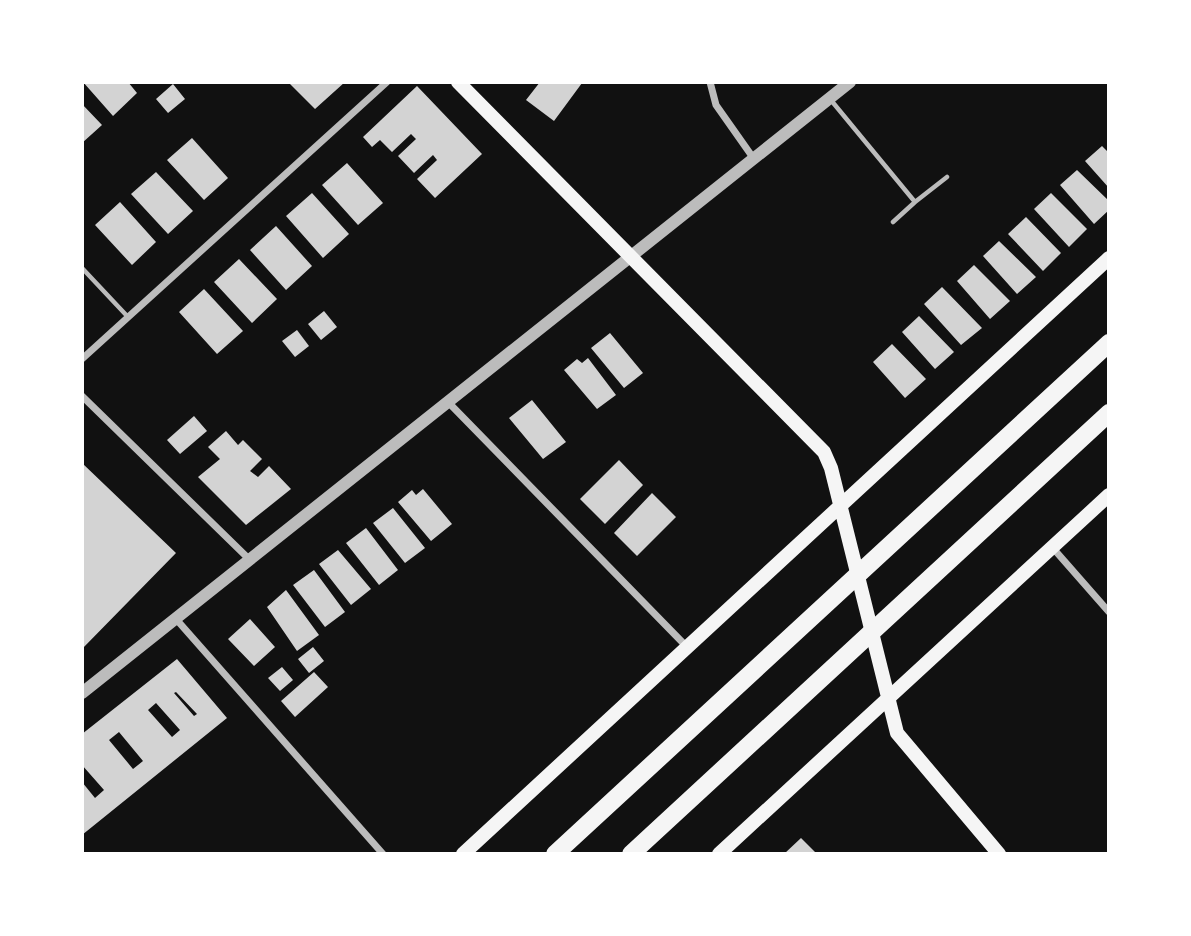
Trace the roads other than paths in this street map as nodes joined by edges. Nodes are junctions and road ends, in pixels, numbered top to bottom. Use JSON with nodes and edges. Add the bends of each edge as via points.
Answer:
{"nodes":[{"id":1,"x":387,"y":82,"type":"edge"},
{"id":2,"x":458,"y":82,"type":"edge"},
{"id":3,"x":710,"y":82,"type":"edge"},
{"id":4,"x":850,"y":82,"type":"edge"},
{"id":5,"x":830,"y":98,"type":"junction"},
{"id":6,"x":754,"y":159,"type":"junction"},
{"id":7,"x":947,"y":177,"type":"dead end"},
{"id":8,"x":915,"y":202,"type":"junction"},
{"id":9,"x":892,"y":222,"type":"dead end"},
{"id":10,"x":631,"y":256,"type":"junction"},
{"id":11,"x":1109,"y":258,"type":"edge"},
{"id":12,"x":82,"y":268,"type":"edge"},
{"id":13,"x":128,"y":317,"type":"junction"},
{"id":14,"x":1109,"y":343,"type":"edge"},
{"id":15,"x":82,"y":359,"type":"edge"},
{"id":16,"x":82,"y":396,"type":"edge"},
{"id":17,"x":448,"y":402,"type":"junction"},
{"id":18,"x":1109,"y":413,"type":"edge"},
{"id":19,"x":1109,"y":495,"type":"edge"},
{"id":20,"x":840,"y":505,"type":"junction"},
{"id":21,"x":1052,"y":547,"type":"junction"},
{"id":22,"x":250,"y":560,"type":"junction"},
{"id":23,"x":1109,"y":612,"type":"edge"},
{"id":24,"x":176,"y":619,"type":"junction"},
{"id":25,"x":686,"y":646,"type":"junction"},
{"id":26,"x":82,"y":693,"type":"edge"},
{"id":27,"x":888,"y":701,"type":"junction"},
{"id":28,"x":383,"y":854,"type":"edge"},
{"id":29,"x":463,"y":854,"type":"edge"},
{"id":30,"x":555,"y":854,"type":"edge"},
{"id":31,"x":631,"y":854,"type":"edge"},
{"id":32,"x":719,"y":854,"type":"edge"},
{"id":33,"x":999,"y":854,"type":"edge"}],
"edges":[{"from":1,"to":13,"type":"street"},
{"from":2,"to":10,"type":"main road"},
{"from":3,"to":6,"type":"street","via":[[716,105]]},
{"from":4,"to":5,"type":"street"},
{"from":5,"to":6,"type":"street"},
{"from":5,"to":8,"type":"lane"},
{"from":6,"to":10,"type":"street"},
{"from":7,"to":8,"type":"lane"},
{"from":8,"to":9,"type":"lane"},
{"from":10,"to":17,"type":"street"},
{"from":10,"to":20,"type":"main road","via":[[819,445],[829,459]]},
{"from":11,"to":20,"type":"main road"},
{"from":12,"to":13,"type":"lane"},
{"from":13,"to":15,"type":"street"},
{"from":14,"to":30,"type":"highway"},
{"from":16,"to":22,"type":"street"},
{"from":17,"to":22,"type":"street"},
{"from":17,"to":25,"type":"street"},
{"from":18,"to":31,"type":"highway"},
{"from":19,"to":21,"type":"main road"},
{"from":20,"to":25,"type":"main road"},
{"from":20,"to":27,"type":"main road"},
{"from":21,"to":23,"type":"street"},
{"from":21,"to":27,"type":"main road"},
{"from":22,"to":24,"type":"street"},
{"from":24,"to":26,"type":"street"},
{"from":24,"to":28,"type":"street"},
{"from":25,"to":29,"type":"main road"},
{"from":27,"to":32,"type":"main road"},
{"from":27,"to":33,"type":"main road","via":[[901,741]]}]}
